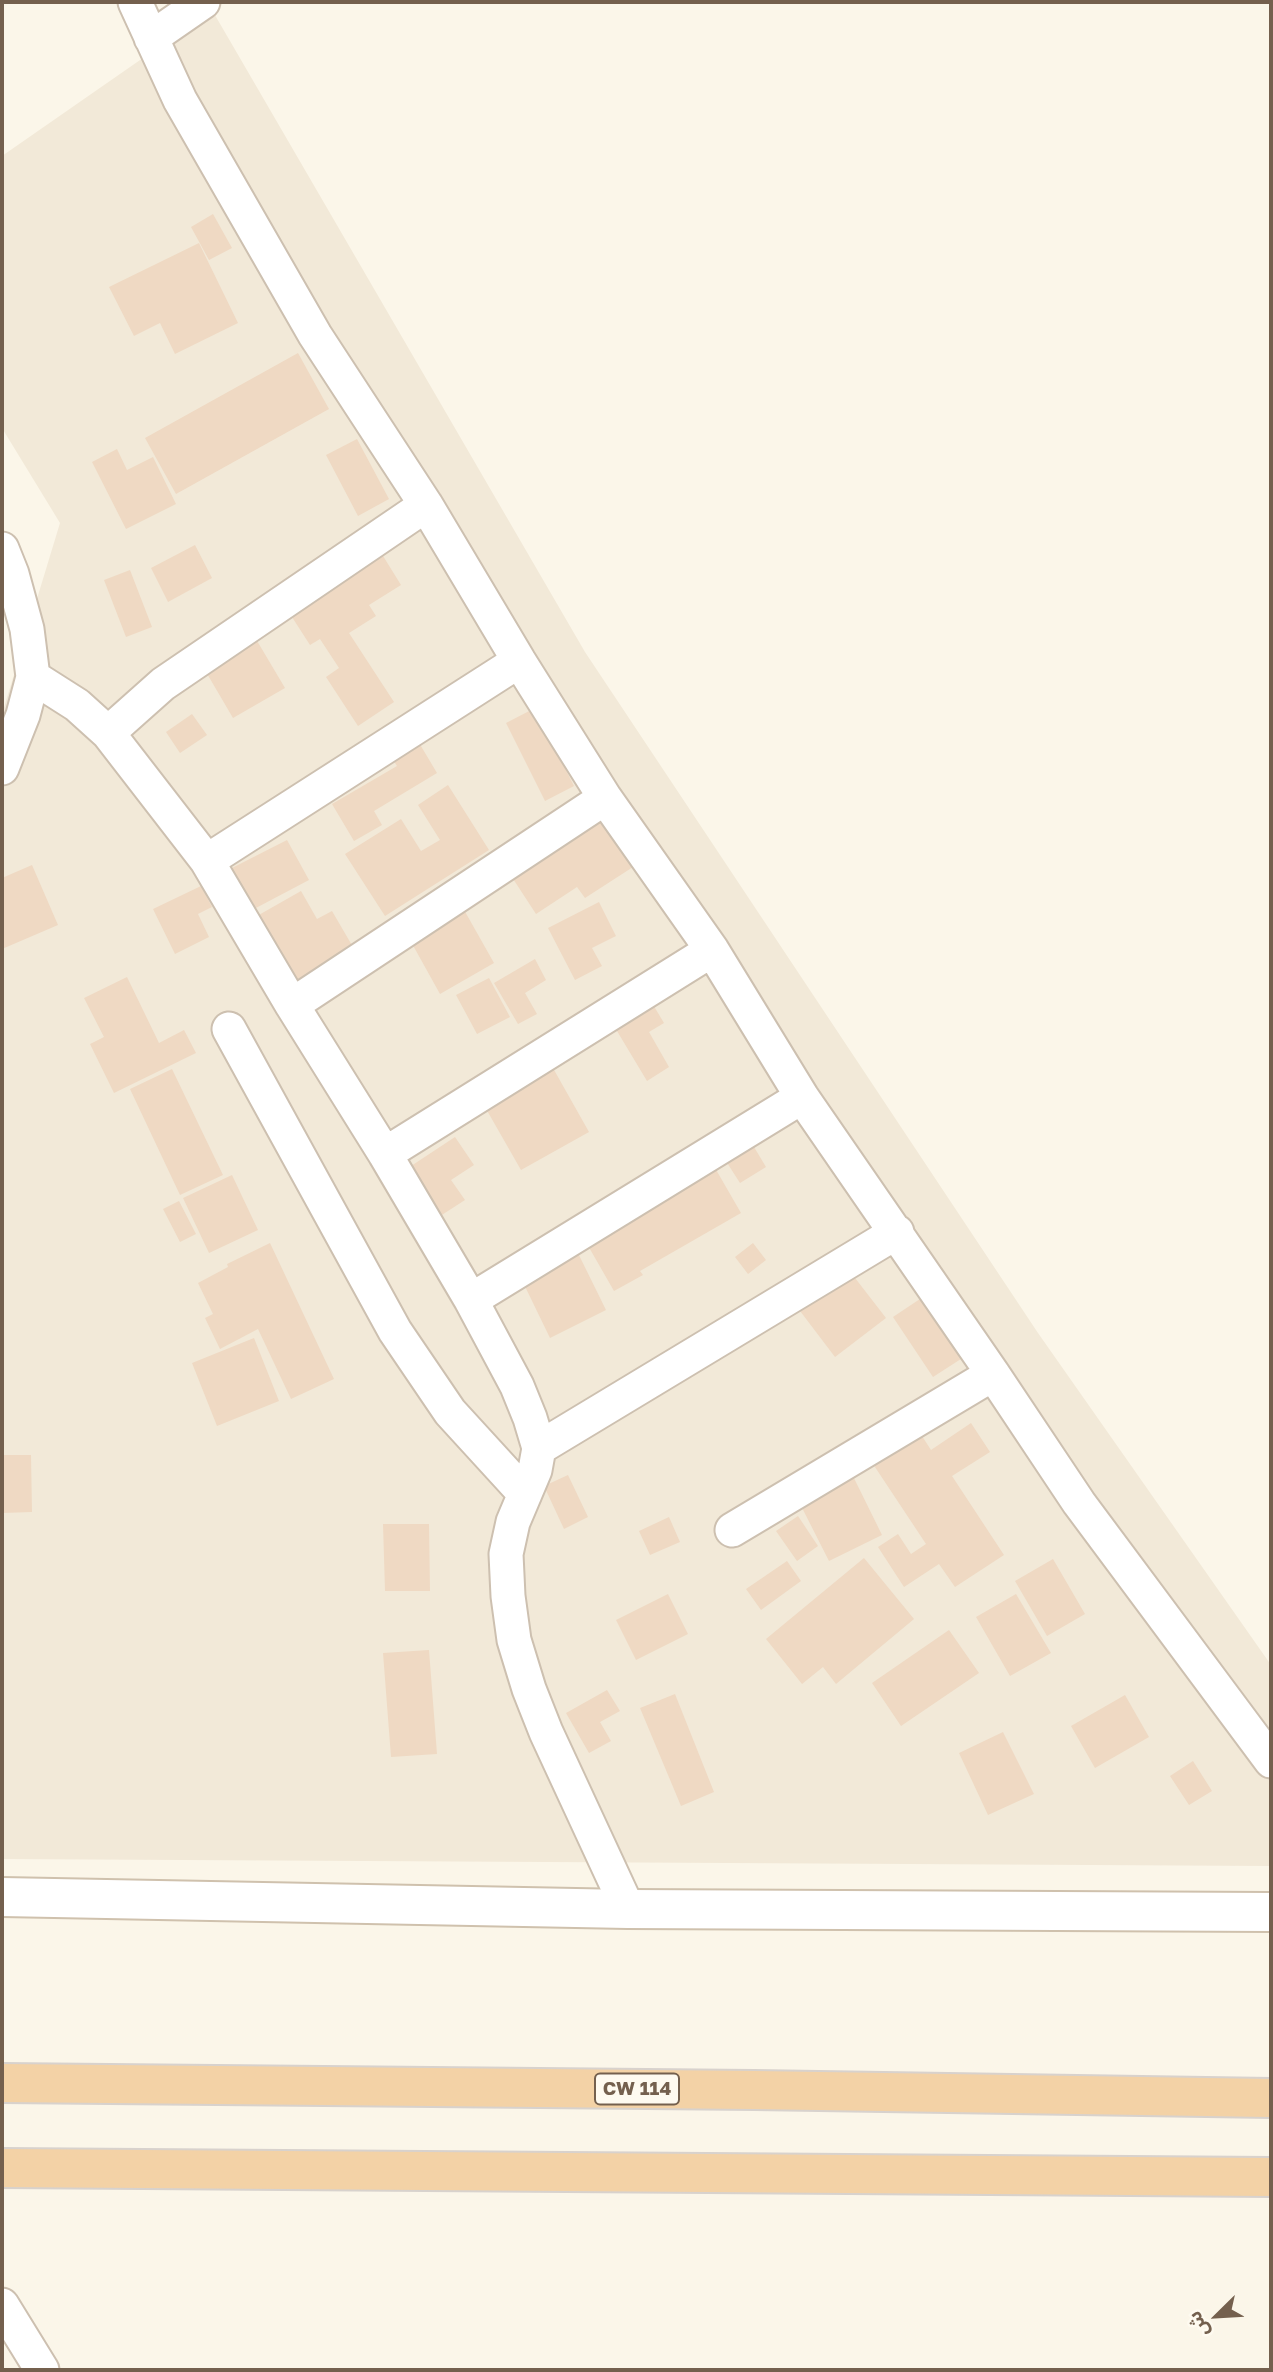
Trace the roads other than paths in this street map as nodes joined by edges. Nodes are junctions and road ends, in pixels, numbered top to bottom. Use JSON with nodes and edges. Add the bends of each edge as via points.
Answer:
{"nodes":[{"id":1,"x":135,"y":2,"type":"edge"},
{"id":2,"x":203,"y":2,"type":"edge"},
{"id":3,"x":151,"y":38,"type":"junction"},
{"id":4,"x":426,"y":505,"type":"junction"},
{"id":5,"x":2,"y":549,"type":"edge"},
{"id":6,"x":519,"y":661,"type":"junction"},
{"id":7,"x":33,"y":677,"type":"junction"},
{"id":8,"x":108,"y":733,"type":"junction"},
{"id":9,"x":2,"y":768,"type":"edge"},
{"id":10,"x":605,"y":798,"type":"junction"},
{"id":11,"x":207,"y":861,"type":"junction"},
{"id":12,"x":712,"y":950,"type":"junction"},
{"id":13,"x":292,"y":1005,"type":"junction"},
{"id":14,"x":229,"y":1029,"type":"dead end"},
{"id":15,"x":802,"y":1097,"type":"junction"},
{"id":16,"x":385,"y":1154,"type":"junction"},
{"id":17,"x":897,"y":1232,"type":"junction"},
{"id":18,"x":471,"y":1300,"type":"junction"},
{"id":19,"x":993,"y":1374,"type":"junction"},
{"id":20,"x":539,"y":1448,"type":"junction"},
{"id":21,"x":524,"y":1494,"type":"junction"},
{"id":22,"x":732,"y":1530,"type":"dead end"},
{"id":23,"x":1271,"y":1761,"type":"edge"},
{"id":24,"x":2,"y":1897,"type":"edge"},
{"id":25,"x":628,"y":1909,"type":"junction"},
{"id":26,"x":1271,"y":1912,"type":"edge"},
{"id":27,"x":2,"y":2083,"type":"edge"},
{"id":28,"x":1271,"y":2098,"type":"edge"},
{"id":29,"x":2,"y":2168,"type":"edge"},
{"id":30,"x":1271,"y":2178,"type":"edge"},
{"id":31,"x":2,"y":2305,"type":"edge"},
{"id":32,"x":42,"y":2370,"type":"edge"}],
"edges":[{"from":1,"to":3,"type":"street"},
{"from":2,"to":3,"type":"street"},
{"from":3,"to":4,"type":"street","via":[[180,100],[315,335]]},
{"from":4,"to":6,"type":"street"},
{"from":4,"to":8,"type":"street","via":[[163,684]]},
{"from":5,"to":7,"type":"street","via":[[27,629]]},
{"from":6,"to":10,"type":"street"},
{"from":6,"to":11,"type":"street"},
{"from":7,"to":8,"type":"street","via":[[77,705]]},
{"from":7,"to":9,"type":"street"},
{"from":8,"to":11,"type":"street"},
{"from":10,"to":12,"type":"street"},
{"from":10,"to":13,"type":"street"},
{"from":11,"to":13,"type":"street"},
{"from":12,"to":15,"type":"street"},
{"from":12,"to":16,"type":"street"},
{"from":13,"to":16,"type":"street"},
{"from":14,"to":21,"type":"street","via":[[395,1331],[450,1412]]},
{"from":15,"to":17,"type":"street"},
{"from":15,"to":18,"type":"street"},
{"from":16,"to":18,"type":"street"},
{"from":17,"to":19,"type":"street"},
{"from":17,"to":20,"type":"street"},
{"from":18,"to":20,"type":"street","via":[[517,1386]]},
{"from":19,"to":22,"type":"street"},
{"from":19,"to":23,"type":"street","via":[[1079,1503]]},
{"from":20,"to":21,"type":"street","via":[[536,1469]]},
{"from":21,"to":25,"type":"street","via":[[506,1554],[514,1640],[546,1732]]},
{"from":24,"to":25,"type":"main road"},
{"from":25,"to":26,"type":"main road"},
{"from":27,"to":28,"type":"highway","number":"CW 114"},
{"from":29,"to":30,"type":"highway"},
{"from":31,"to":32,"type":"street"}]}
